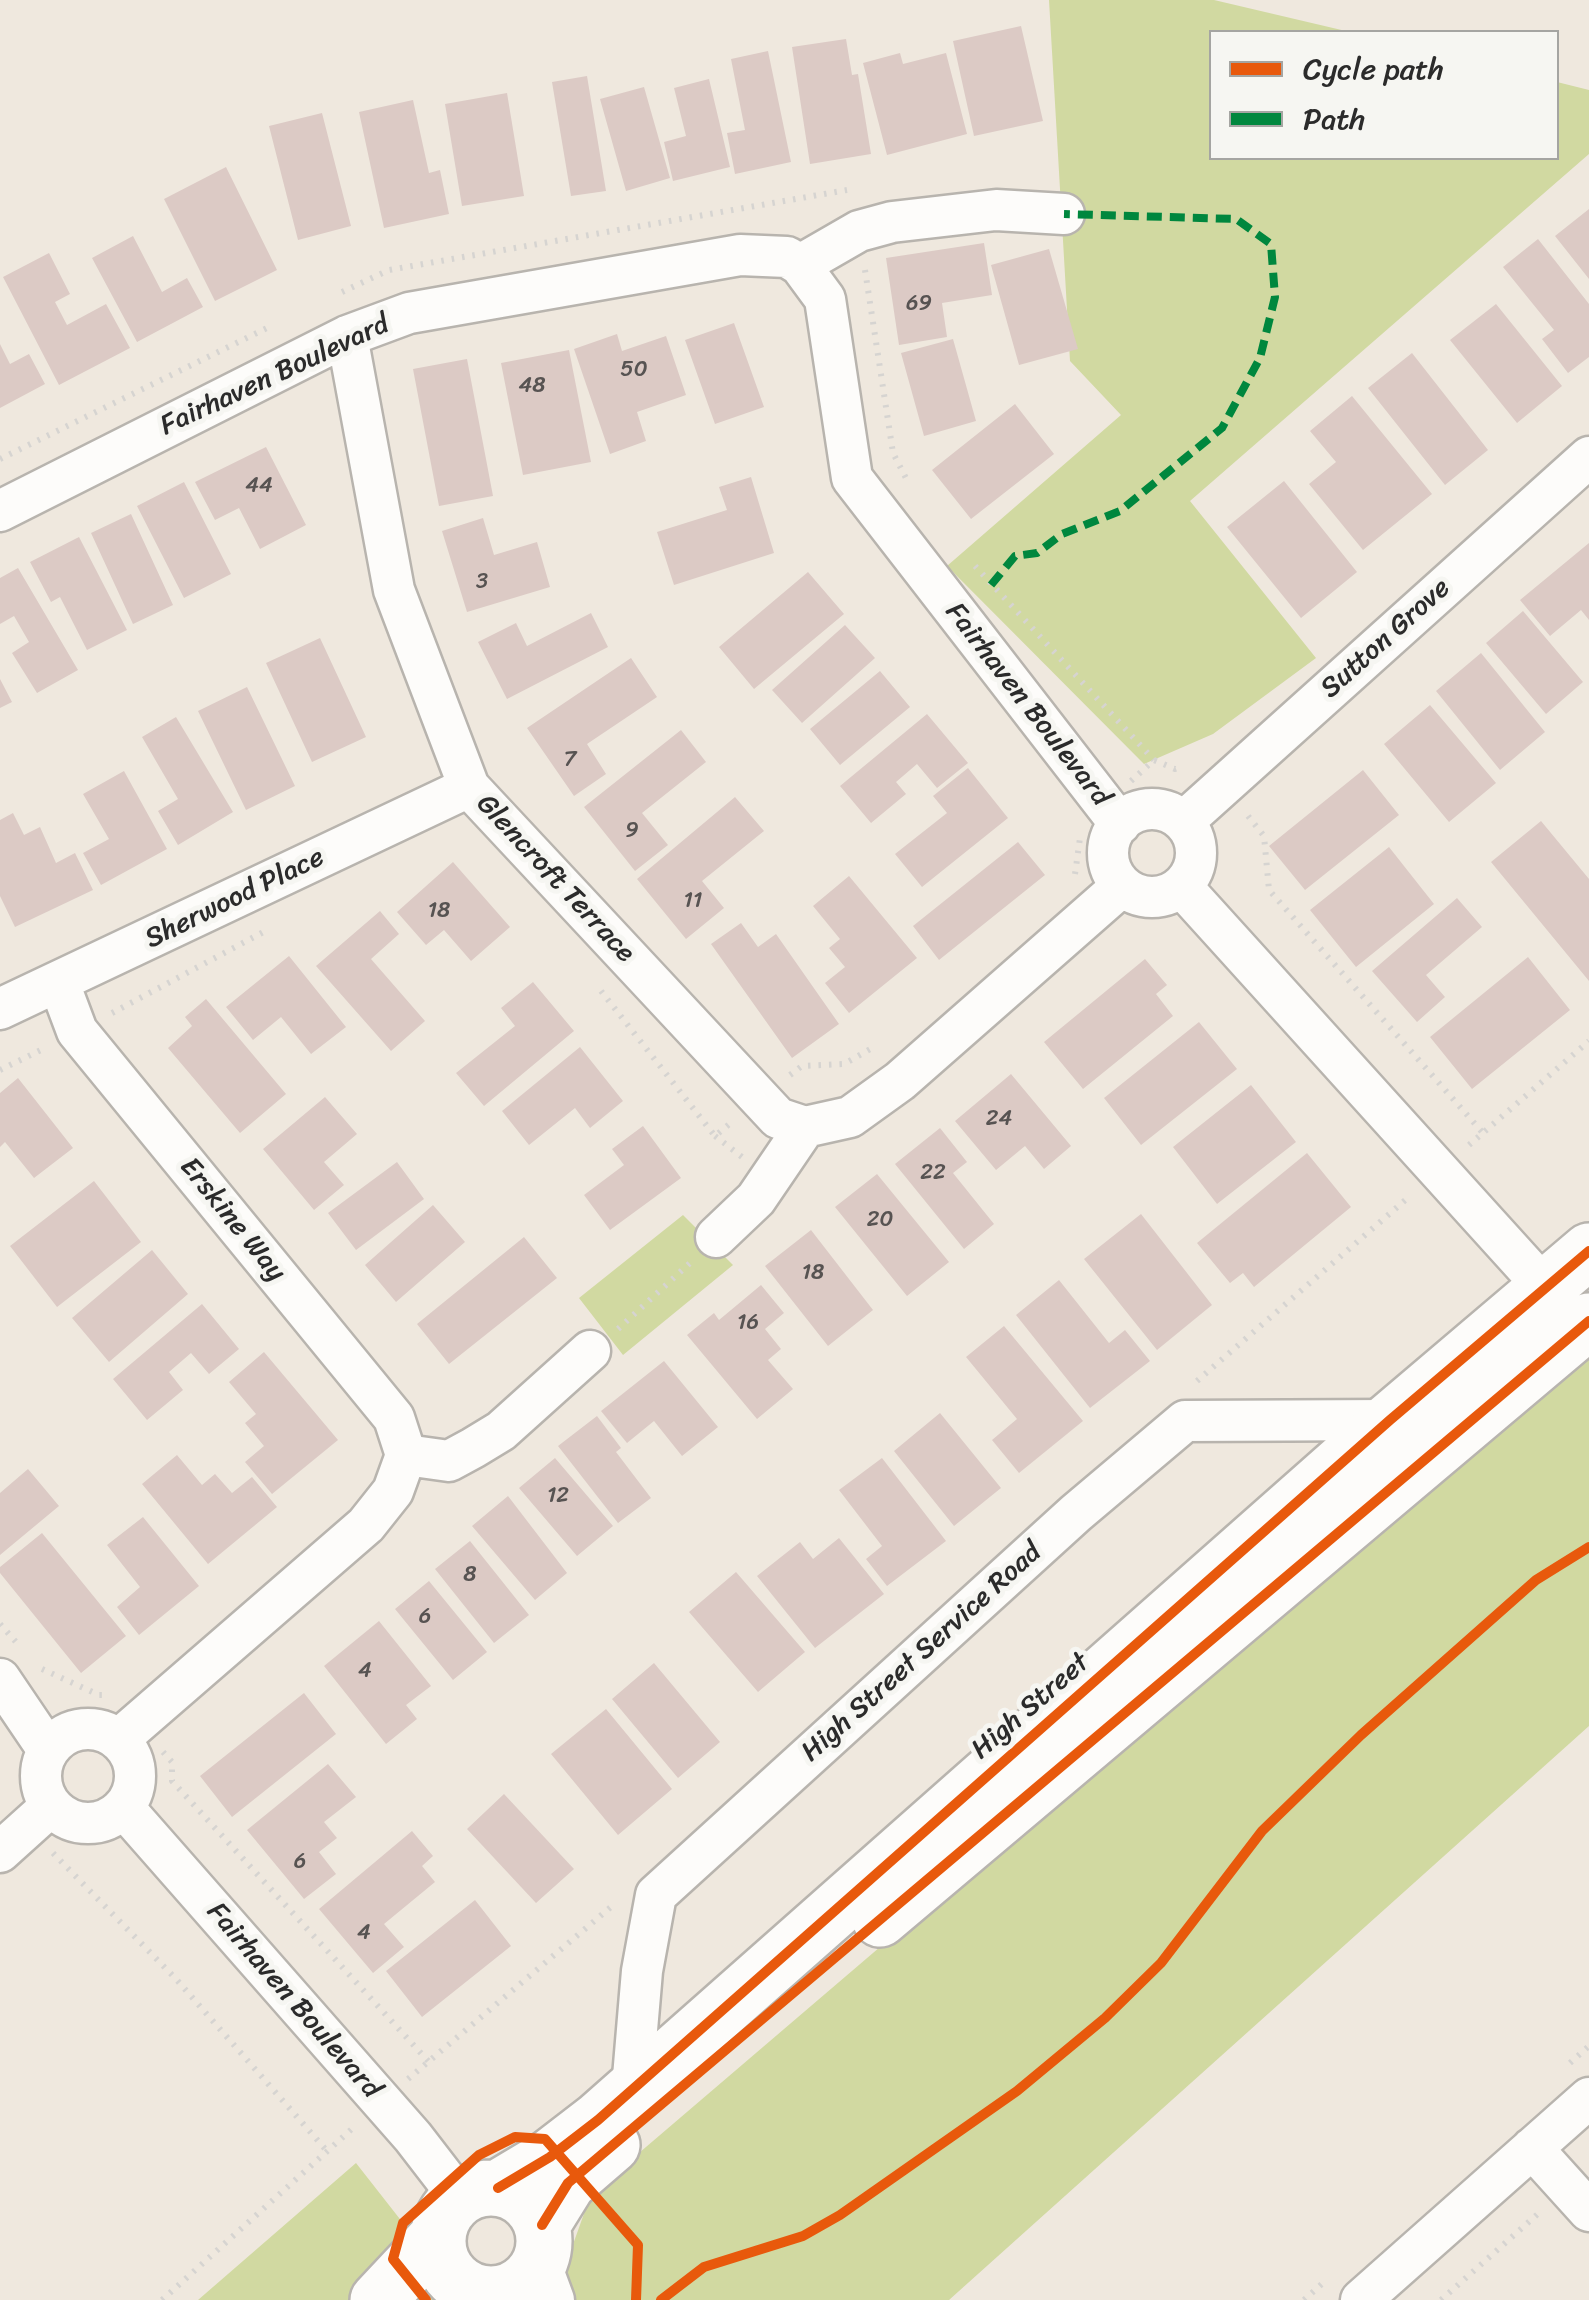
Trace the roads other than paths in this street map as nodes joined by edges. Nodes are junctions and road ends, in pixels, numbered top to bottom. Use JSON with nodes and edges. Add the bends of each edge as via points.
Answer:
{"nodes":[{"id":1,"x":1064,"y":214,"type":"dead end"},
{"id":2,"x":800,"y":265,"type":"junction"},
{"id":3,"x":347,"y":336,"type":"junction"},
{"id":4,"x":1589,"y":457,"type":"edge"},
{"id":5,"x":0,"y":511,"type":"edge"},
{"id":6,"x":470,"y":787,"type":"junction"},
{"id":7,"x":1112,"y":814,"type":"junction"},
{"id":8,"x":1182,"y":822,"type":"junction"},
{"id":9,"x":1122,"y":886,"type":"junction"},
{"id":10,"x":1180,"y":886,"type":"junction"},
{"id":11,"x":59,"y":984,"type":"junction"},
{"id":12,"x":0,"y":1010,"type":"edge"},
{"id":13,"x":805,"y":1127,"type":"junction"},
{"id":14,"x":716,"y":1238,"type":"road end"},
{"id":15,"x":1589,"y":1251,"type":"edge"},
{"id":16,"x":1546,"y":1289,"type":"junction"},
{"id":17,"x":1589,"y":1321,"type":"edge"},
{"id":18,"x":590,"y":1351,"type":"road end"},
{"id":19,"x":1390,"y":1420,"type":"junction"},
{"id":20,"x":406,"y":1456,"type":"junction"},
{"id":21,"x":14,"y":1666,"type":"edge"},
{"id":22,"x":129,"y":1730,"type":"junction"},
{"id":23,"x":48,"y":1750,"type":"junction"},
{"id":24,"x":123,"y":1807,"type":"junction"},
{"id":25,"x":26,"y":1828,"type":"edge"},
{"id":26,"x":632,"y":2089,"type":"junction"},
{"id":27,"x":1589,"y":2098,"type":"edge"},
{"id":28,"x":1532,"y":2148,"type":"junction"},
{"id":29,"x":1578,"y":2199,"type":"edge"},
{"id":30,"x":465,"y":2208,"type":"junction"},
{"id":31,"x":512,"y":2282,"type":"edge"},
{"id":32,"x":378,"y":2300,"type":"edge"},
{"id":33,"x":1361,"y":2300,"type":"edge"}],
"edges":[{"from":1,"to":2,"type":"street","via":[[996,210],[892,222],[859,231]]},
{"from":2,"to":3,"type":"street","name":"Fairhaven Boulevard","via":[[774,255],[740,255],[409,313]]},
{"from":2,"to":7,"type":"street","name":"Fairhaven Boulevard","via":[[825,299],[852,478]]},
{"from":3,"to":5,"type":"street","name":"Fairhaven Boulevard"},
{"from":3,"to":6,"type":"street","name":"Glencroft Terrace","via":[[394,590]]},
{"from":4,"to":8,"type":"street","name":"Sutton Grove"},
{"from":6,"to":11,"type":"street","name":"Sherwood Place"},
{"from":6,"to":13,"type":"street","name":"Glencroft Terrace","via":[[760,1100],[778,1118]]},
{"from":7,"to":8,"type":"street","via":[[1158,810]]},
{"from":7,"to":9,"type":"street","via":[[1108,855]]},
{"from":8,"to":10,"type":"street","via":[[1196,854]]},
{"from":9,"to":10,"type":"street","via":[[1145,897]]},
{"from":9,"to":13,"type":"street","via":[[900,1082],[850,1117]]},
{"from":10,"to":16,"type":"street"},
{"from":11,"to":12,"type":"street","name":"Sherwood Place"},
{"from":11,"to":20,"type":"street","name":"Erskine Way","via":[[78,1031],[394,1418]]},
{"from":13,"to":14,"type":"street","via":[[756,1199]]},
{"from":15,"to":16,"type":"main road","name":"High Street"},
{"from":16,"to":19,"type":"main road","name":"High Street"},
{"from":17,"to":31,"type":"main road","via":[[568,2183]]},
{"from":18,"to":20,"type":"street","via":[[501,1432],[474,1448],[449,1461]]},
{"from":19,"to":26,"type":"main road","name":"High Street"},
{"from":19,"to":26,"type":"street","name":"High Street Service Road","via":[[1185,1421],[1076,1512],[656,1895]]},
{"from":20,"to":22,"type":"street","via":[[392,1492],[366,1525]]},
{"from":21,"to":23,"type":"street","via":[[15,1696]]},
{"from":22,"to":23,"type":"street","via":[[74,1731]]},
{"from":22,"to":24,"type":"street","via":[[134,1768]]},
{"from":23,"to":25,"type":"street"},
{"from":24,"to":25,"type":"street","via":[[95,1823],[65,1818]]},
{"from":24,"to":30,"type":"street","name":"Fairhaven Boulevard","via":[[414,2137]]},
{"from":26,"to":30,"type":"main road","name":"High Street","via":[[550,2157]]},
{"from":27,"to":28,"type":"street"},
{"from":28,"to":29,"type":"street"},
{"from":28,"to":33,"type":"street"},
{"from":30,"to":31,"type":"main road","via":[[446,2272]]},
{"from":30,"to":31,"type":"main road","via":[[520,2195]]},
{"from":30,"to":32,"type":"main road","name":"High Street"}]}
